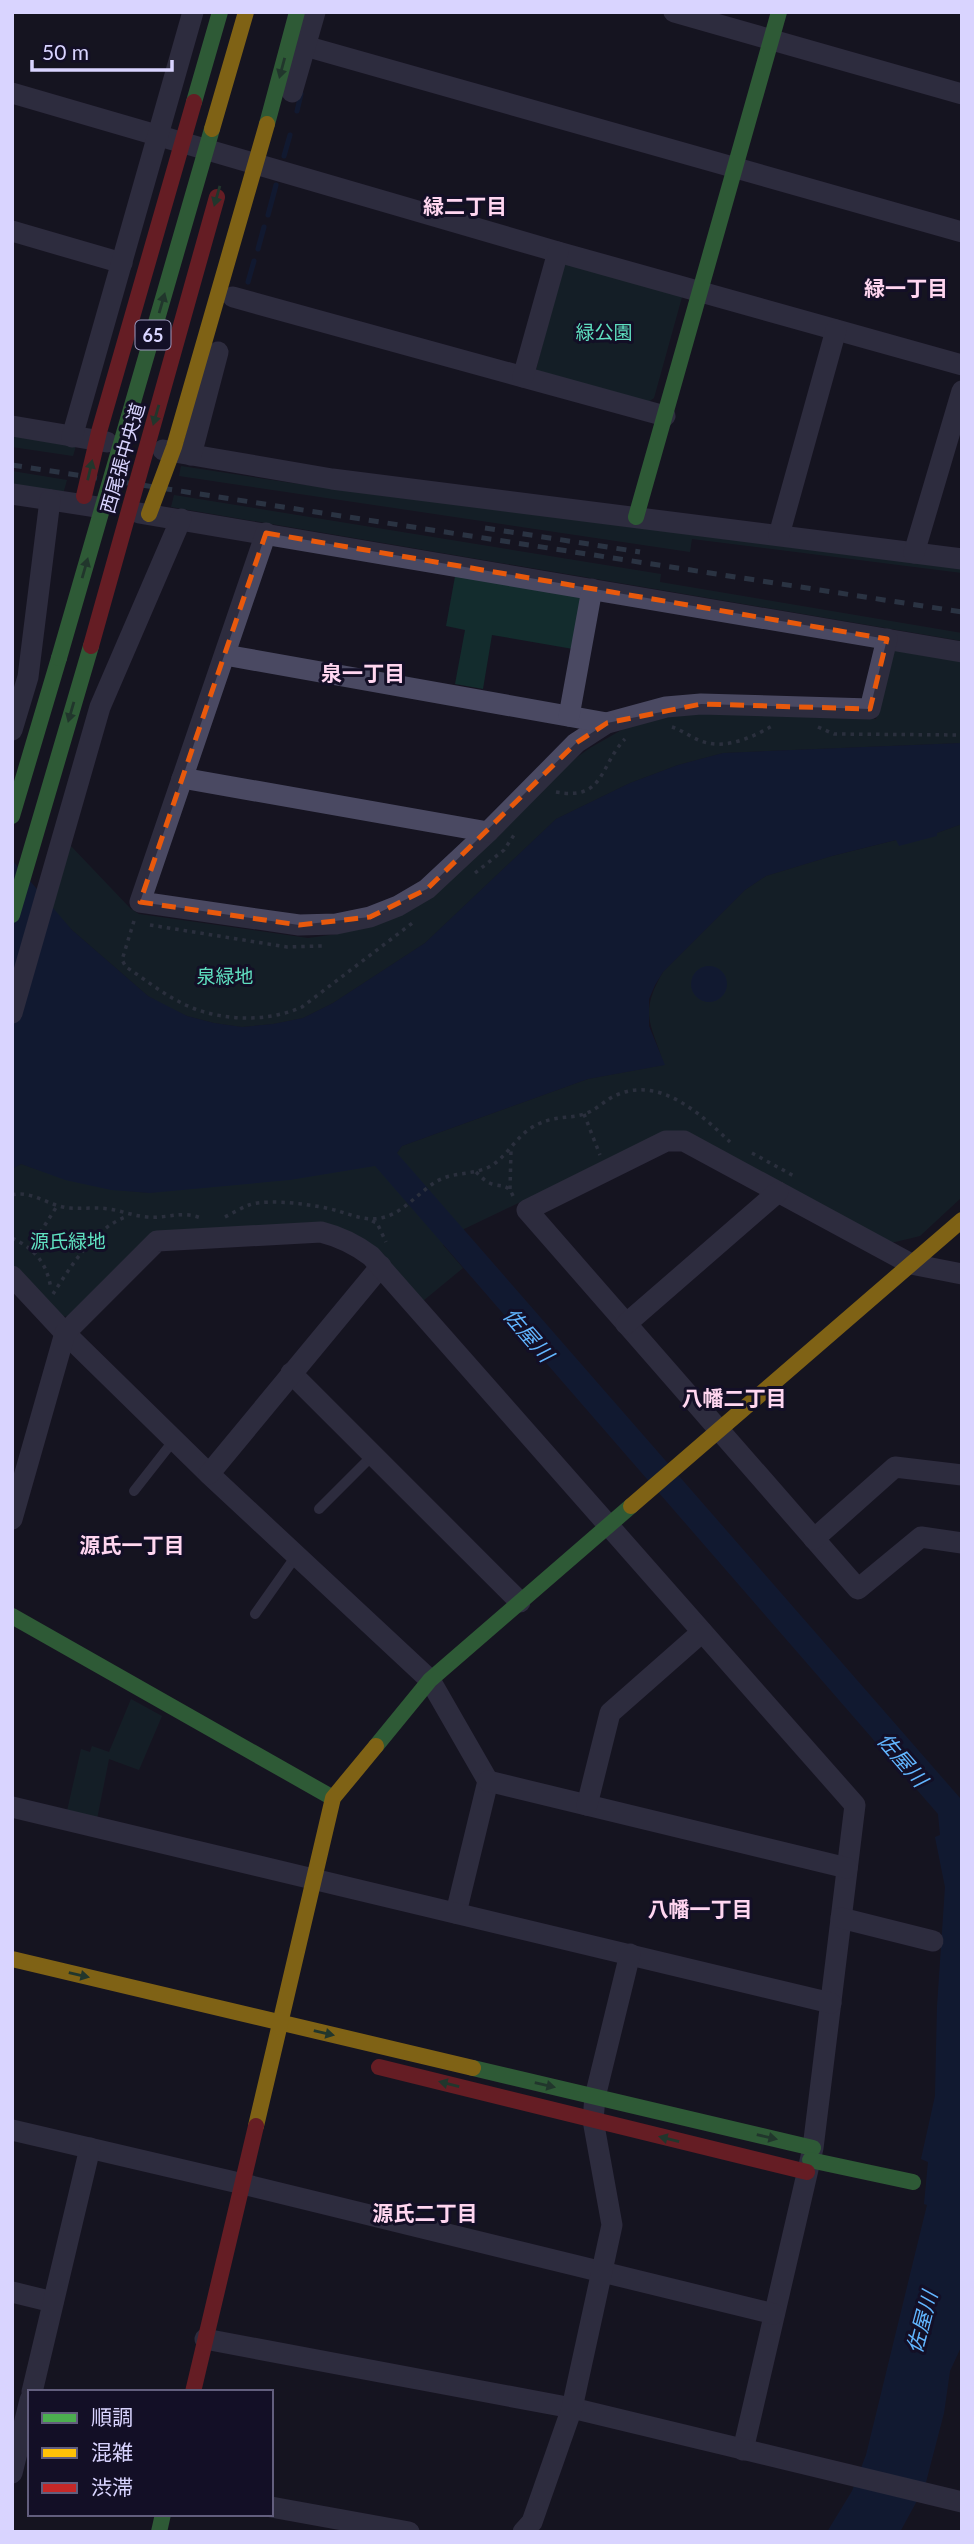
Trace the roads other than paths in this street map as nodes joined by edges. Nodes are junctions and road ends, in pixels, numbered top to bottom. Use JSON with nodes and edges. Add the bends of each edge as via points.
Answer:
{"nodes":[{"id":1,"x":220,"y":12,"type":"edge"},
{"id":2,"x":246,"y":12,"type":"edge"},
{"id":3,"x":297,"y":12,"type":"edge"},
{"id":4,"x":315,"y":12,"type":"edge"},
{"id":5,"x":674,"y":12,"type":"edge"},
{"id":6,"x":779,"y":12,"type":"edge"},
{"id":7,"x":191,"y":13,"type":"edge"},
{"id":8,"x":772,"y":40,"type":"junction"},
{"id":9,"x":305,"y":46,"type":"junction"},
{"id":10,"x":12,"y":93,"type":"edge"},
{"id":11,"x":962,"y":94,"type":"edge"},
{"id":12,"x":158,"y":134,"type":"junction"},
{"id":13,"x":231,"y":145,"type":"dead end"},
{"id":14,"x":270,"y":168,"type":"junction"},
{"id":15,"x":735,"y":169,"type":"junction"},
{"id":16,"x":12,"y":232,"type":"edge"},
{"id":17,"x":962,"y":232,"type":"edge"},
{"id":18,"x":558,"y":252,"type":"junction"},
{"id":19,"x":122,"y":263,"type":"junction"},
{"id":20,"x":700,"y":292,"type":"junction"},
{"id":21,"x":233,"y":298,"type":"junction"},
{"id":22,"x":836,"y":330,"type":"junction"},
{"id":23,"x":962,"y":365,"type":"edge"},
{"id":24,"x":523,"y":377,"type":"junction"},
{"id":25,"x":962,"y":391,"type":"edge"},
{"id":26,"x":665,"y":416,"type":"junction"},
{"id":27,"x":12,"y":426,"type":"edge"},
{"id":28,"x":72,"y":437,"type":"junction"},
{"id":29,"x":191,"y":455,"type":"junction"},
{"id":30,"x":12,"y":494,"type":"edge"},
{"id":31,"x":50,"y":500,"type":"junction"},
{"id":32,"x":636,"y":517,"type":"junction"},
{"id":33,"x":180,"y":519,"type":"junction"},
{"id":34,"x":79,"y":521,"type":"dead end"},
{"id":35,"x":266,"y":533,"type":"junction"},
{"id":36,"x":142,"y":534,"type":"dead end"},
{"id":37,"x":779,"y":536,"type":"junction"},
{"id":38,"x":914,"y":553,"type":"junction"},
{"id":39,"x":132,"y":558,"type":"dead end"},
{"id":40,"x":70,"y":559,"type":"dead end"},
{"id":41,"x":962,"y":559,"type":"edge"},
{"id":42,"x":592,"y":589,"type":"junction"},
{"id":43,"x":37,"y":612,"type":"junction"},
{"id":44,"x":133,"y":629,"type":"junction"},
{"id":45,"x":887,"y":639,"type":"junction"},
{"id":46,"x":91,"y":646,"type":"junction"},
{"id":47,"x":962,"y":652,"type":"edge"},
{"id":48,"x":225,"y":655,"type":"junction"},
{"id":49,"x":59,"y":658,"type":"junction"},
{"id":50,"x":569,"y":716,"type":"junction"},
{"id":51,"x":607,"y":723,"type":"junction"},
{"id":52,"x":12,"y":730,"type":"edge"},
{"id":53,"x":182,"y":778,"type":"junction"},
{"id":54,"x":12,"y":816,"type":"edge"},
{"id":55,"x":488,"y":832,"type":"junction"},
{"id":56,"x":12,"y":915,"type":"edge"},
{"id":57,"x":12,"y":1013,"type":"edge"},
{"id":58,"x":778,"y":1192,"type":"junction"},
{"id":59,"x":962,"y":1220,"type":"edge"},
{"id":60,"x":911,"y":1264,"type":"junction"},
{"id":61,"x":381,"y":1266,"type":"junction"},
{"id":62,"x":962,"y":1274,"type":"edge"},
{"id":63,"x":12,"y":1276,"type":"edge"},
{"id":64,"x":626,"y":1324,"type":"junction"},
{"id":65,"x":65,"y":1333,"type":"junction"},
{"id":66,"x":291,"y":1373,"type":"junction"},
{"id":67,"x":718,"y":1429,"type":"junction"},
{"id":68,"x":174,"y":1440,"type":"junction"},
{"id":69,"x":373,"y":1455,"type":"junction"},
{"id":70,"x":209,"y":1474,"type":"junction"},
{"id":71,"x":962,"y":1475,"type":"edge"},
{"id":72,"x":134,"y":1491,"type":"dead end"},
{"id":73,"x":318,"y":1509,"type":"dead end"},
{"id":74,"x":12,"y":1519,"type":"edge"},
{"id":75,"x":608,"y":1525,"type":"junction"},
{"id":76,"x":814,"y":1539,"type":"junction"},
{"id":77,"x":962,"y":1543,"type":"edge"},
{"id":78,"x":296,"y":1556,"type":"junction"},
{"id":79,"x":520,"y":1602,"type":"junction"},
{"id":80,"x":255,"y":1614,"type":"dead end"},
{"id":81,"x":12,"y":1616,"type":"edge"},
{"id":82,"x":702,"y":1632,"type":"junction"},
{"id":83,"x":430,"y":1680,"type":"junction"},
{"id":84,"x":488,"y":1781,"type":"junction"},
{"id":85,"x":333,"y":1798,"type":"junction"},
{"id":86,"x":587,"y":1805,"type":"junction"},
{"id":87,"x":12,"y":1807,"type":"edge"},
{"id":88,"x":847,"y":1868,"type":"junction"},
{"id":89,"x":314,"y":1879,"type":"junction"},
{"id":90,"x":456,"y":1913,"type":"junction"},
{"id":91,"x":841,"y":1917,"type":"junction"},
{"id":92,"x":933,"y":1941,"type":"dead end"},
{"id":93,"x":630,"y":1955,"type":"junction"},
{"id":94,"x":12,"y":1959,"type":"edge"},
{"id":95,"x":831,"y":2003,"type":"junction"},
{"id":96,"x":281,"y":2023,"type":"junction"},
{"id":97,"x":368,"y":2064,"type":"dead end"},
{"id":98,"x":595,"y":2097,"type":"junction"},
{"id":99,"x":593,"y":2120,"type":"junction"},
{"id":100,"x":12,"y":2130,"type":"edge"},
{"id":101,"x":90,"y":2148,"type":"junction"},
{"id":102,"x":810,"y":2160,"type":"junction"},
{"id":103,"x":913,"y":2182,"type":"dead end"},
{"id":104,"x":243,"y":2184,"type":"junction"},
{"id":105,"x":602,"y":2272,"type":"junction"},
{"id":106,"x":12,"y":2292,"type":"edge"},
{"id":107,"x":53,"y":2302,"type":"junction"},
{"id":108,"x":775,"y":2314,"type":"junction"},
{"id":109,"x":205,"y":2339,"type":"junction"},
{"id":110,"x":32,"y":2390,"type":"edge"},
{"id":111,"x":193,"y":2390,"type":"edge"},
{"id":112,"x":572,"y":2408,"type":"junction"},
{"id":113,"x":28,"y":2410,"type":"edge"},
{"id":114,"x":743,"y":2449,"type":"junction"},
{"id":115,"x":18,"y":2463,"type":"edge"},
{"id":116,"x":962,"y":2502,"type":"edge"},
{"id":117,"x":273,"y":2507,"type":"edge"},
{"id":118,"x":533,"y":2528,"type":"edge"},
{"id":119,"x":409,"y":2532,"type":"edge"}],
"edges":[{"from":34,"to":1,"type":"street","number":"65","one_way":true,"bridge":true,"via":[[99,432]]},
{"from":49,"to":2,"type":"street","name":"西尾張中央道","number":"65","one_way":true,"bridge":true},
{"from":3,"to":36,"type":"street","one_way":true,"bridge":true,"via":[[174,447]]},
{"from":4,"to":9,"type":"street"},
{"from":5,"to":8,"type":"street"},
{"from":6,"to":8,"type":"street"},
{"from":7,"to":12,"type":"street"},
{"from":8,"to":11,"type":"street"},
{"from":8,"to":15,"type":"street"},
{"from":9,"to":14,"type":"street"},
{"from":9,"to":15,"type":"street"},
{"from":10,"to":12,"type":"street"},
{"from":12,"to":14,"type":"street"},
{"from":12,"to":19,"type":"street"},
{"from":13,"to":46,"type":"street","name":"西尾張中央道","number":"65","one_way":true,"bridge":true},
{"from":14,"to":18,"type":"street"},
{"from":14,"to":21,"type":"street"},
{"from":15,"to":17,"type":"street"},
{"from":15,"to":20,"type":"street"},
{"from":16,"to":19,"type":"street"},
{"from":18,"to":20,"type":"street"},
{"from":18,"to":24,"type":"street"},
{"from":19,"to":28,"type":"street"},
{"from":20,"to":22,"type":"street"},
{"from":20,"to":26,"type":"street"},
{"from":21,"to":24,"type":"street"},
{"from":21,"to":29,"type":"street"},
{"from":22,"to":23,"type":"street"},
{"from":22,"to":37,"type":"street"},
{"from":24,"to":26,"type":"street"},
{"from":25,"to":38,"type":"street"},
{"from":26,"to":32,"type":"street"},
{"from":27,"to":28,"type":"street"},
{"from":28,"to":29,"type":"street"},
{"from":29,"to":32,"type":"street","via":[[332,480]]},
{"from":30,"to":31,"type":"street"},
{"from":31,"to":33,"type":"street"},
{"from":31,"to":43,"type":"street"},
{"from":32,"to":37,"type":"street"},
{"from":33,"to":35,"type":"street"},
{"from":33,"to":44,"type":"street"},
{"from":35,"to":42,"type":"street"},
{"from":35,"to":48,"type":"street"},
{"from":37,"to":38,"type":"street"},
{"from":38,"to":41,"type":"street"},
{"from":39,"to":46,"type":"street","number":"65","via":[[109,620]]},
{"from":40,"to":49,"type":"street","number":"65","bridge":true},
{"from":42,"to":45,"type":"street"},
{"from":42,"to":50,"type":"street"},
{"from":43,"to":44,"type":"street"},
{"from":43,"to":52,"type":"street","via":[[28,677]]},
{"from":44,"to":57,"type":"street","via":[[100,707]]},
{"from":45,"to":47,"type":"street"},
{"from":45,"to":51,"type":"street","via":[[870,709],[701,704],[666,707]]},
{"from":46,"to":56,"type":"street","name":"西尾張中央道","number":"65","one_way":true},
{"from":48,"to":50,"type":"street"},
{"from":48,"to":53,"type":"street"},
{"from":49,"to":54,"type":"street","name":"西尾張中央道","number":"65"},
{"from":50,"to":51,"type":"street"},
{"from":51,"to":55,"type":"street","via":[[576,743]]},
{"from":53,"to":55,"type":"street"},
{"from":53,"to":55,"type":"street","via":[[140,902],[299,925],[336,924],[398,906],[426,888]]},
{"from":58,"to":60,"type":"street"},
{"from":58,"to":64,"type":"street"},
{"from":58,"to":64,"type":"street","via":[[684,1141],[666,1141],[527,1210]]},
{"from":59,"to":60,"type":"street"},
{"from":60,"to":62,"type":"street"},
{"from":60,"to":67,"type":"street"},
{"from":61,"to":65,"type":"street","via":[[353,1243],[321,1232],[157,1241]]},
{"from":61,"to":66,"type":"street"},
{"from":61,"to":75,"type":"street"},
{"from":63,"to":65,"type":"street","via":[[48,1305]]},
{"from":64,"to":67,"type":"street"},
{"from":65,"to":68,"type":"street"},
{"from":65,"to":74,"type":"street"},
{"from":66,"to":69,"type":"street"},
{"from":66,"to":70,"type":"street"},
{"from":67,"to":75,"type":"street"},
{"from":67,"to":76,"type":"street"},
{"from":68,"to":70,"type":"street"},
{"from":68,"to":72,"type":"lane"},
{"from":69,"to":73,"type":"lane"},
{"from":69,"to":79,"type":"street"},
{"from":70,"to":78,"type":"street"},
{"from":71,"to":76,"type":"street","via":[[895,1467]]},
{"from":75,"to":79,"type":"street"},
{"from":75,"to":82,"type":"street"},
{"from":76,"to":77,"type":"street","via":[[858,1589],[921,1537]]},
{"from":78,"to":80,"type":"lane"},
{"from":78,"to":83,"type":"street"},
{"from":79,"to":83,"type":"street"},
{"from":81,"to":85,"type":"street"},
{"from":82,"to":86,"type":"street","via":[[610,1713]]},
{"from":82,"to":88,"type":"street","via":[[855,1805]]},
{"from":83,"to":84,"type":"street"},
{"from":83,"to":85,"type":"street"},
{"from":84,"to":86,"type":"street"},
{"from":84,"to":90,"type":"street"},
{"from":85,"to":89,"type":"street"},
{"from":86,"to":88,"type":"street"},
{"from":87,"to":89,"type":"street"},
{"from":88,"to":91,"type":"street"},
{"from":89,"to":90,"type":"street"},
{"from":89,"to":96,"type":"street"},
{"from":90,"to":93,"type":"street"},
{"from":91,"to":92,"type":"street"},
{"from":91,"to":95,"type":"street"},
{"from":93,"to":95,"type":"street"},
{"from":93,"to":98,"type":"street"},
{"from":94,"to":96,"type":"street","one_way":true},
{"from":95,"to":102,"type":"street"},
{"from":96,"to":98,"type":"street","one_way":true},
{"from":96,"to":104,"type":"street"},
{"from":99,"to":97,"type":"street","one_way":true},
{"from":98,"to":99,"type":"street"},
{"from":98,"to":102,"type":"street","one_way":true},
{"from":102,"to":99,"type":"street","one_way":true},
{"from":99,"to":105,"type":"street","via":[[612,2225]]},
{"from":100,"to":101,"type":"street"},
{"from":101,"to":104,"type":"street"},
{"from":101,"to":107,"type":"street"},
{"from":102,"to":103,"type":"street"},
{"from":102,"to":108,"type":"street"},
{"from":104,"to":105,"type":"street"},
{"from":104,"to":109,"type":"street"},
{"from":105,"to":108,"type":"street"},
{"from":105,"to":112,"type":"street"},
{"from":106,"to":107,"type":"street"},
{"from":107,"to":110,"type":"street"},
{"from":108,"to":114,"type":"street"},
{"from":109,"to":111,"type":"street"},
{"from":109,"to":112,"type":"street"},
{"from":112,"to":114,"type":"street"},
{"from":112,"to":118,"type":"street"},
{"from":113,"to":115,"type":"street"},
{"from":114,"to":116,"type":"street"},
{"from":117,"to":119,"type":"street"}]}
